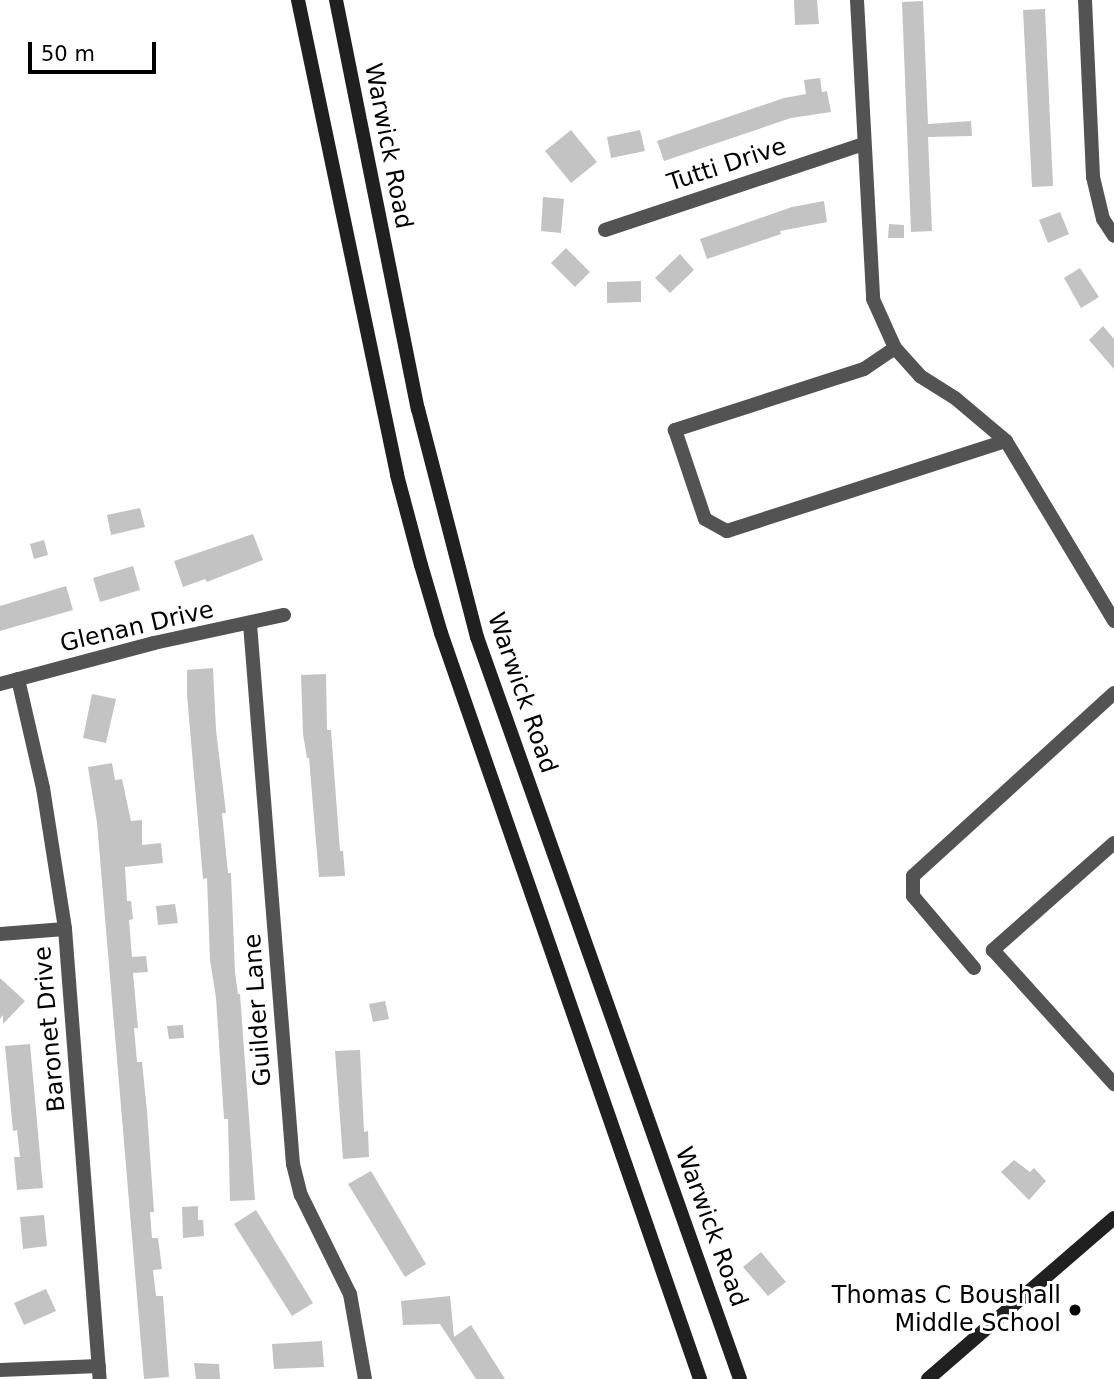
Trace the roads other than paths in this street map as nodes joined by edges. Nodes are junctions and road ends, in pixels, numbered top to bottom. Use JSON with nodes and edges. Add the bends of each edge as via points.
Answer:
{"nodes":[{"id":1,"x":298,"y":0,"type":"edge"},
{"id":2,"x":336,"y":0,"type":"edge"},
{"id":3,"x":857,"y":0,"type":"edge"},
{"id":4,"x":1085,"y":0,"type":"edge"},
{"id":5,"x":864,"y":144,"type":"junction"},
{"id":6,"x":605,"y":230,"type":"dead end"},
{"id":7,"x":1114,"y":236,"type":"edge"},
{"id":8,"x":895,"y":348,"type":"junction"},
{"id":9,"x":1006,"y":441,"type":"junction"},
{"id":10,"x":284,"y":615,"type":"dead end"},
{"id":11,"x":1114,"y":621,"type":"edge"},
{"id":12,"x":250,"y":624,"type":"junction"},
{"id":13,"x":18,"y":679,"type":"junction"},
{"id":14,"x":0,"y":684,"type":"edge"},
{"id":15,"x":1114,"y":693,"type":"edge"},
{"id":16,"x":1114,"y":843,"type":"edge"},
{"id":17,"x":65,"y":929,"type":"junction"},
{"id":18,"x":0,"y":934,"type":"edge"},
{"id":19,"x":974,"y":968,"type":"dead end"},
{"id":20,"x":1114,"y":1084,"type":"edge"},
{"id":21,"x":1114,"y":1218,"type":"edge"},
{"id":22,"x":0,"y":1370,"type":"edge"},
{"id":23,"x":100,"y":1373,"type":"edge"},
{"id":24,"x":365,"y":1379,"type":"edge"},
{"id":25,"x":700,"y":1379,"type":"edge"},
{"id":26,"x":740,"y":1379,"type":"edge"},
{"id":27,"x":928,"y":1379,"type":"edge"}],
"edges":[{"from":1,"to":25,"type":"main road","via":[[394,462],[440,633]]},
{"from":2,"to":26,"type":"main road","name":"Warwick Road","via":[[418,409],[477,637]]},
{"from":3,"to":5,"type":"street"},
{"from":4,"to":7,"type":"street","via":[[1093,177],[1103,219]]},
{"from":5,"to":6,"type":"street","name":"Tutti Drive"},
{"from":5,"to":8,"type":"street","via":[[873,299]]},
{"from":8,"to":9,"type":"street","via":[[920,376],[955,398]]},
{"from":8,"to":9,"type":"street","via":[[864,369],[675,430],[705,519],[727,531]]},
{"from":9,"to":11,"type":"street"},
{"from":10,"to":12,"type":"street","name":"Glenan Drive"},
{"from":12,"to":13,"type":"street","name":"Glenan Drive","via":[[154,643]]},
{"from":12,"to":24,"type":"street","name":"Guilder Lane","via":[[293,1164],[300,1195],[349,1294]]},
{"from":13,"to":14,"type":"street","name":"Glenan Drive"},
{"from":13,"to":17,"type":"street","name":"Baronet Drive","via":[[43,788]]},
{"from":15,"to":19,"type":"street","via":[[913,876],[913,897]]},
{"from":16,"to":20,"type":"street","via":[[993,950]]},
{"from":17,"to":18,"type":"street"},
{"from":17,"to":23,"type":"street","name":"Baronet Drive"},
{"from":21,"to":27,"type":"main road"},
{"from":22,"to":23,"type":"street"}]}
